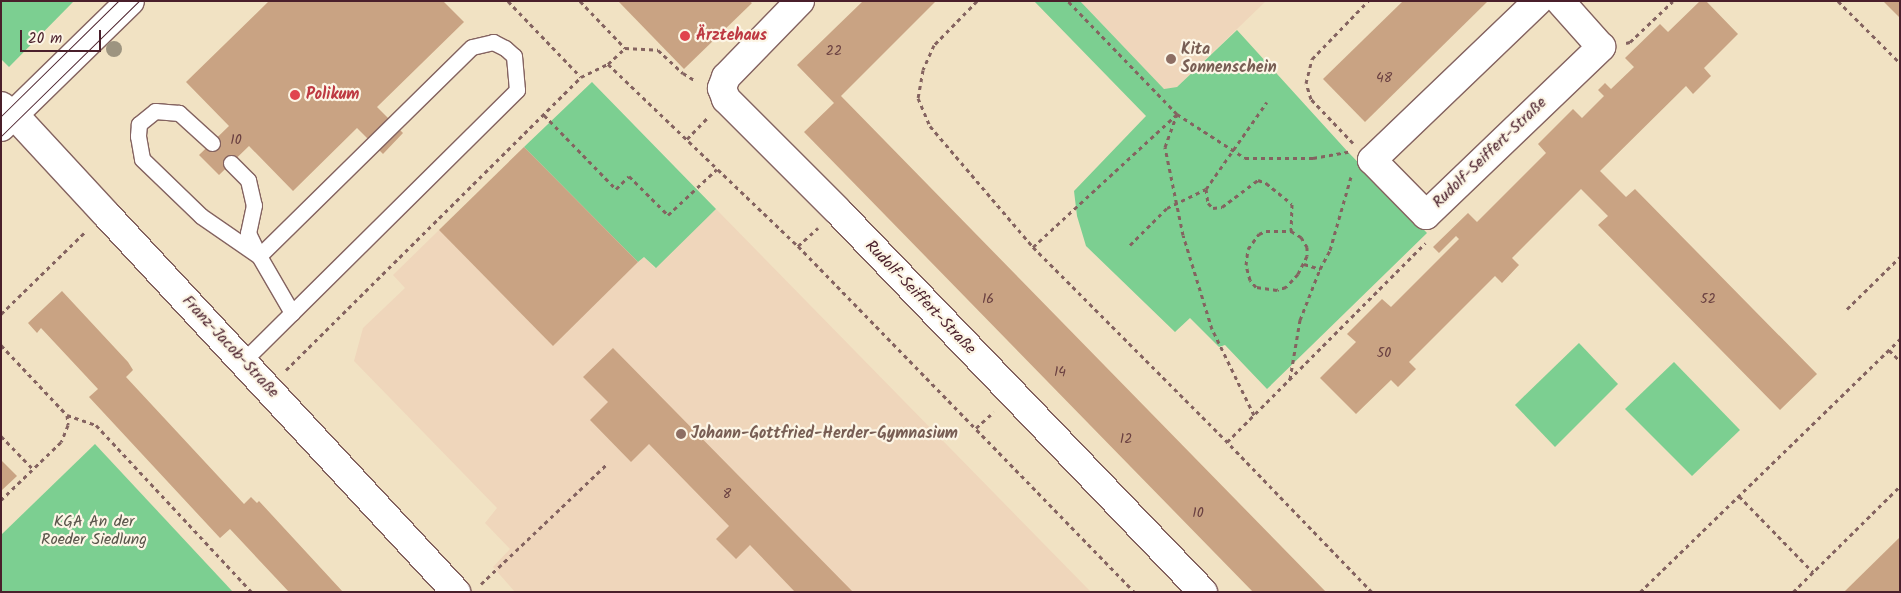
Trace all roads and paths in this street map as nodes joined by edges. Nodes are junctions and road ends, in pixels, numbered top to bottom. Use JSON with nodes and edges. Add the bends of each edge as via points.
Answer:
{"nodes":[{"id":1,"x":130,"y":1,"type":"edge"},
{"id":2,"x":508,"y":1,"type":"edge"},
{"id":3,"x":580,"y":1,"type":"edge"},
{"id":4,"x":800,"y":1,"type":"edge"},
{"id":5,"x":977,"y":1,"type":"edge"},
{"id":6,"x":1068,"y":1,"type":"edge"},
{"id":7,"x":1368,"y":1,"type":"edge"},
{"id":8,"x":1538,"y":1,"type":"edge"},
{"id":9,"x":1560,"y":1,"type":"edge"},
{"id":10,"x":1673,"y":1,"type":"edge"},
{"id":11,"x":1838,"y":1,"type":"edge"},
{"id":12,"x":1601,"y":47,"type":"junction"},
{"id":13,"x":625,"y":48,"type":"junction"},
{"id":14,"x":1900,"y":63,"type":"edge"},
{"id":15,"x":608,"y":64,"type":"junction"},
{"id":16,"x":582,"y":77,"type":"junction"},
{"id":17,"x":722,"y":88,"type":"junction"},
{"id":18,"x":1267,"y":102,"type":"dead end"},
{"id":19,"x":1177,"y":114,"type":"junction"},
{"id":20,"x":544,"y":115,"type":"junction"},
{"id":21,"x":5,"y":116,"type":"edge"},
{"id":22,"x":212,"y":143,"type":"dead end"},
{"id":23,"x":1232,"y":150,"type":"junction"},
{"id":24,"x":1345,"y":151,"type":"junction"},
{"id":25,"x":231,"y":163,"type":"dead end"},
{"id":26,"x":1357,"y":163,"type":"junction"},
{"id":27,"x":717,"y":169,"type":"junction"},
{"id":28,"x":1206,"y":190,"type":"junction"},
{"id":29,"x":1177,"y":202,"type":"junction"},
{"id":30,"x":105,"y":213,"type":"junction"},
{"id":31,"x":1426,"y":215,"type":"junction"},
{"id":32,"x":1290,"y":230,"type":"junction"},
{"id":33,"x":1130,"y":245,"type":"dead end"},
{"id":34,"x":1033,"y":247,"type":"junction"},
{"id":35,"x":259,"y":256,"type":"junction"},
{"id":36,"x":1900,"y":257,"type":"edge"},
{"id":37,"x":1304,"y":264,"type":"junction"},
{"id":38,"x":1320,"y":269,"type":"junction"},
{"id":39,"x":1847,"y":309,"type":"dead end"},
{"id":40,"x":292,"y":313,"type":"junction"},
{"id":41,"x":1,"y":314,"type":"edge"},
{"id":42,"x":1900,"y":339,"type":"edge"},
{"id":43,"x":1,"y":345,"type":"edge"},
{"id":44,"x":1888,"y":350,"type":"junction"},
{"id":45,"x":243,"y":361,"type":"junction"},
{"id":46,"x":1900,"y":361,"type":"edge"},
{"id":47,"x":1290,"y":380,"type":"junction"},
{"id":48,"x":268,"y":388,"type":"junction"},
{"id":49,"x":67,"y":415,"type":"junction"},
{"id":50,"x":1254,"y":415,"type":"junction"},
{"id":51,"x":1,"y":436,"type":"edge"},
{"id":52,"x":1227,"y":442,"type":"junction"},
{"id":53,"x":606,"y":465,"type":"dead end"},
{"id":54,"x":33,"y":469,"type":"junction"},
{"id":55,"x":1900,"y":486,"type":"edge"},
{"id":56,"x":1739,"y":496,"type":"junction"},
{"id":57,"x":1,"y":500,"type":"edge"},
{"id":58,"x":1813,"y":572,"type":"junction"},
{"id":59,"x":467,"y":589,"type":"edge"},
{"id":60,"x":252,"y":592,"type":"edge"},
{"id":61,"x":1136,"y":592,"type":"edge"},
{"id":62,"x":1204,"y":592,"type":"edge"},
{"id":63,"x":1372,"y":592,"type":"edge"},
{"id":64,"x":1640,"y":592,"type":"edge"},
{"id":65,"x":1793,"y":592,"type":"edge"}],
"edges":[{"from":1,"to":21,"type":"street"},
{"from":2,"to":16,"type":"path"},
{"from":3,"to":13,"type":"path"},
{"from":4,"to":17,"type":"street","via":[[726,77]]},
{"from":5,"to":34,"type":"path","via":[[934,44],[923,70],[918,98],[930,126]]},
{"from":6,"to":19,"type":"path"},
{"from":7,"to":26,"type":"path","via":[[1312,59],[1306,83],[1311,99]]},
{"from":8,"to":26,"type":"street"},
{"from":9,"to":12,"type":"street"},
{"from":10,"to":12,"type":"path","via":[[1630,42]]},
{"from":11,"to":14,"type":"path"},
{"from":12,"to":31,"type":"street","name":"Rudolf-Seiffert-Straße"},
{"from":13,"to":15,"type":"path"},
{"from":13,"to":17,"type":"path","via":[[658,50],[703,86]]},
{"from":15,"to":16,"type":"path"},
{"from":15,"to":27,"type":"path"},
{"from":16,"to":20,"type":"path"},
{"from":17,"to":62,"type":"street","name":"Rudolf-Seiffert-Straße","via":[[726,99]]},
{"from":18,"to":23,"type":"path"},
{"from":19,"to":23,"type":"path"},
{"from":19,"to":29,"type":"path","via":[[1165,147]]},
{"from":19,"to":34,"type":"path"},
{"from":20,"to":27,"type":"path","via":[[616,189],[629,176],[668,215]]},
{"from":20,"to":48,"type":"path"},
{"from":21,"to":30,"type":"street","name":"Franz-Jacob-Straße"},
{"from":22,"to":35,"type":"lane","via":[[179,113],[154,111],[139,124],[142,160],[201,216]]},
{"from":23,"to":24,"type":"path","via":[[1245,158],[1313,158]]},
{"from":23,"to":28,"type":"path"},
{"from":24,"to":26,"type":"path"},
{"from":24,"to":26,"type":"path"},
{"from":25,"to":35,"type":"lane","via":[[248,180],[254,205],[248,233]]},
{"from":26,"to":31,"type":"street","name":"Rudolf-Seiffert-Straße"},
{"from":26,"to":38,"type":"path","via":[[1330,250]]},
{"from":27,"to":61,"type":"path","via":[[798,246]]},
{"from":28,"to":29,"type":"path"},
{"from":28,"to":32,"type":"path","via":[[1208,203],[1213,208],[1222,207],[1258,180],[1266,183],[1292,204]]},
{"from":29,"to":33,"type":"path"},
{"from":29,"to":50,"type":"path","via":[[1212,329]]},
{"from":30,"to":41,"type":"path"},
{"from":30,"to":45,"type":"street","name":"Franz-Jacob-Straße"},
{"from":31,"to":47,"type":"path","via":[[1430,229],[1428,240]]},
{"from":32,"to":37,"type":"path","via":[[1301,237],[1307,247]]},
{"from":32,"to":37,"type":"path","via":[[1258,234],[1248,249],[1246,265],[1250,280],[1256,287],[1277,290],[1286,287]]},
{"from":34,"to":52,"type":"path"},
{"from":35,"to":40,"type":"lane"},
{"from":35,"to":40,"type":"lane","via":[[472,47],[493,42],[514,56],[517,90]]},
{"from":36,"to":39,"type":"path"},
{"from":37,"to":38,"type":"path"},
{"from":38,"to":47,"type":"path","via":[[1300,320]]},
{"from":40,"to":45,"type":"lane"},
{"from":42,"to":44,"type":"path"},
{"from":43,"to":49,"type":"path"},
{"from":44,"to":46,"type":"path"},
{"from":44,"to":56,"type":"path"},
{"from":45,"to":48,"type":"street","name":"Franz-Jacob-Straße"},
{"from":47,"to":50,"type":"path"},
{"from":48,"to":59,"type":"street","name":"Franz-Jacob-Straße"},
{"from":49,"to":54,"type":"path","via":[[68,425],[61,442]]},
{"from":49,"to":60,"type":"path","via":[[96,425]]},
{"from":50,"to":52,"type":"path"},
{"from":51,"to":54,"type":"path"},
{"from":52,"to":63,"type":"path"},
{"from":53,"to":59,"type":"path"},
{"from":54,"to":57,"type":"path"},
{"from":55,"to":58,"type":"path"},
{"from":56,"to":58,"type":"path"},
{"from":56,"to":64,"type":"path"},
{"from":58,"to":65,"type":"path"}]}
